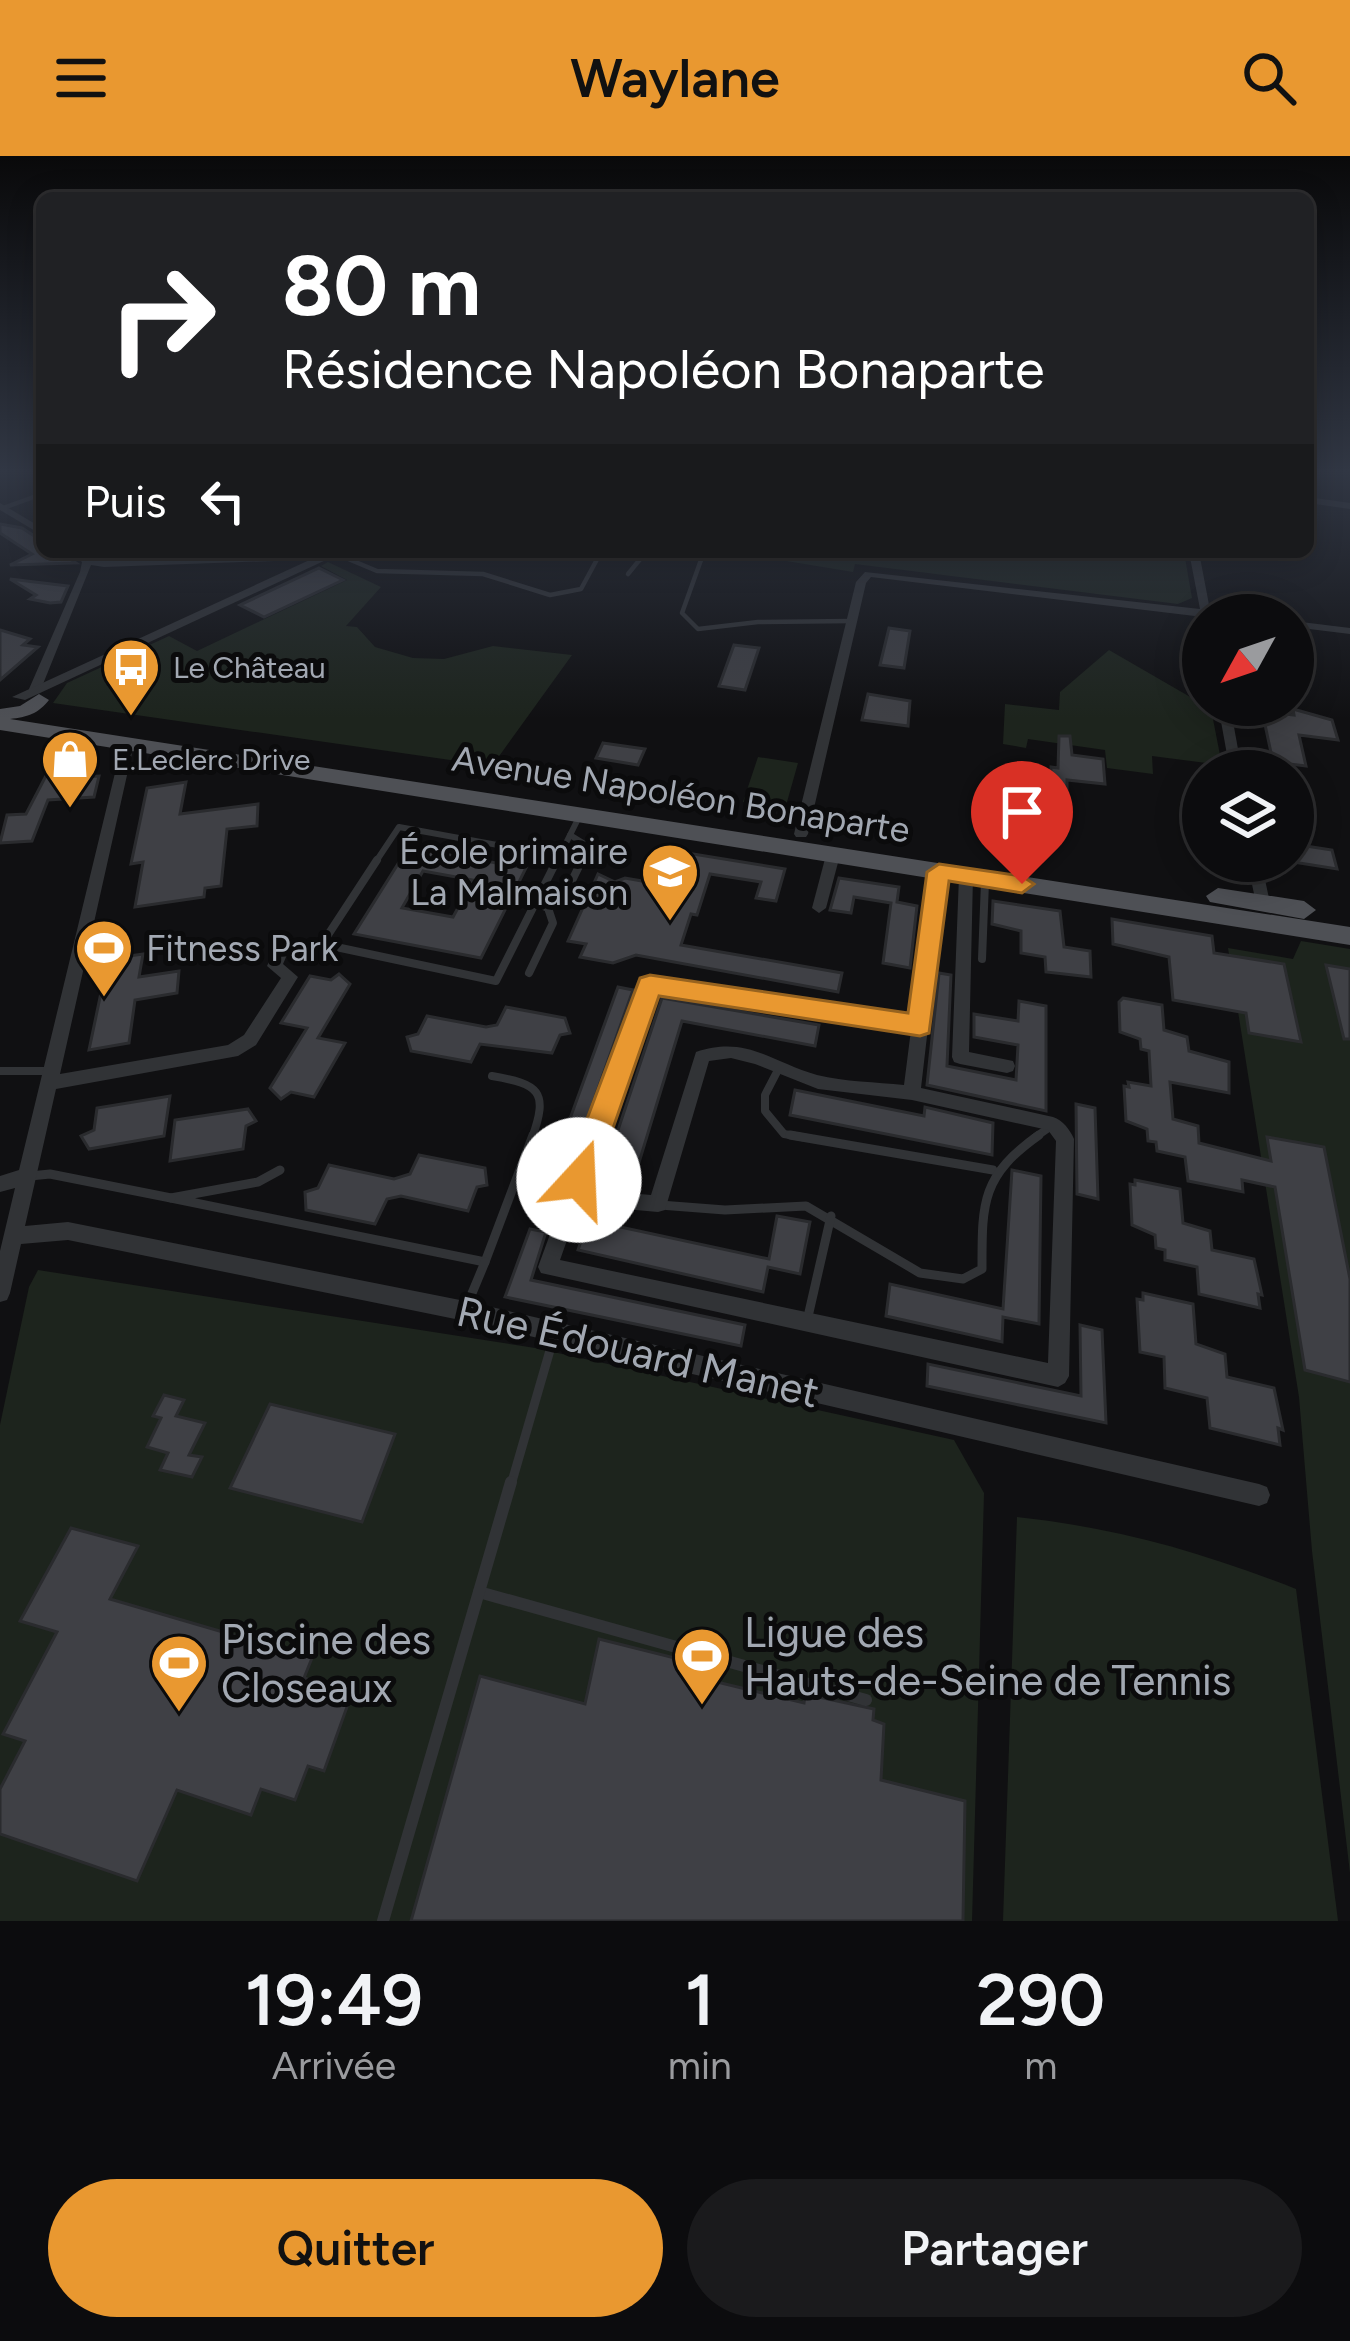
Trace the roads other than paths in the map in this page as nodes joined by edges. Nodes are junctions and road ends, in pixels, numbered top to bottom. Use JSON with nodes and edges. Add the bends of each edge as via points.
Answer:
{"nodes":[{"id":1,"x":83,"y":558,"type":"edge"},
{"id":2,"x":241,"y":558,"type":"edge"},
{"id":3,"x":325,"y":558,"type":"edge"},
{"id":4,"x":343,"y":558,"type":"edge"},
{"id":5,"x":598,"y":558,"type":"edge"},
{"id":6,"x":641,"y":558,"type":"edge"},
{"id":7,"x":700,"y":558,"type":"edge"},
{"id":8,"x":1195,"y":558,"type":"edge"},
{"id":9,"x":87,"y":561,"type":"junction"},
{"id":10,"x":628,"y":574,"type":"dead end"},
{"id":11,"x":1202,"y":594,"type":"edge"},
{"id":12,"x":1182,"y":611,"type":"edge"},
{"id":13,"x":851,"y":621,"type":"junction"},
{"id":14,"x":1314,"y":627,"type":"edge"},
{"id":15,"x":1350,"y":631,"type":"edge"},
{"id":16,"x":17,"y":705,"type":"edge"},
{"id":17,"x":130,"y":736,"type":"junction"},
{"id":18,"x":575,"y":825,"type":"junction"},
{"id":19,"x":801,"y":834,"type":"junction"},
{"id":20,"x":833,"y":855,"type":"junction"},
{"id":21,"x":558,"y":856,"type":"junction"},
{"id":22,"x":939,"y":872,"type":"junction"},
{"id":23,"x":982,"y":874,"type":"junction"},
{"id":24,"x":1258,"y":882,"type":"edge"},
{"id":25,"x":563,"y":899,"type":"dead end"},
{"id":26,"x":535,"y":902,"type":"junction"},
{"id":27,"x":1263,"y":903,"type":"junction"},
{"id":28,"x":819,"y":908,"type":"dead end"},
{"id":29,"x":1350,"y":918,"type":"edge"},
{"id":30,"x":1350,"y":936,"type":"edge"},
{"id":31,"x":282,"y":948,"type":"dead end"},
{"id":32,"x":982,"y":958,"type":"dead end"},
{"id":33,"x":529,"y":973,"type":"dead end"},
{"id":34,"x":920,"y":1025,"type":"junction"},
{"id":35,"x":1007,"y":1066,"type":"dead end"},
{"id":36,"x":779,"y":1068,"type":"junction"},
{"id":37,"x":0,"y":1071,"type":"edge"},
{"id":38,"x":492,"y":1076,"type":"dead end"},
{"id":39,"x":49,"y":1077,"type":"junction"},
{"id":40,"x":912,"y":1093,"type":"junction"},
{"id":41,"x":1053,"y":1124,"type":"junction"},
{"id":42,"x":280,"y":1170,"type":"dead end"},
{"id":43,"x":993,"y":1171,"type":"junction"},
{"id":44,"x":28,"y":1176,"type":"junction"},
{"id":45,"x":579,"y":1180,"type":"junction"},
{"id":46,"x":0,"y":1184,"type":"edge"},
{"id":47,"x":170,"y":1198,"type":"junction"},
{"id":48,"x":658,"y":1204,"type":"junction"},
{"id":49,"x":831,"y":1216,"type":"junction"},
{"id":50,"x":14,"y":1236,"type":"junction"},
{"id":51,"x":485,"y":1262,"type":"junction"},
{"id":52,"x":0,"y":1293,"type":"edge"},
{"id":53,"x":465,"y":1311,"type":"junction"},
{"id":54,"x":807,"y":1323,"type":"junction"},
{"id":55,"x":555,"y":1332,"type":"junction"},
{"id":56,"x":1259,"y":1496,"type":"dead end"},
{"id":57,"x":479,"y":1592,"type":"junction"},
{"id":58,"x":866,"y":1700,"type":"dead end"},
{"id":59,"x":383,"y":1921,"type":"edge"}],
"edges":[{"from":1,"to":9,"type":"street"},
{"from":2,"to":9,"type":"street"},
{"from":3,"to":16,"type":"street"},
{"from":4,"to":5,"type":"lane","via":[[375,571],[463,572],[568,596],[584,588]]},
{"from":6,"to":10,"type":"lane"},
{"from":7,"to":13,"type":"lane","via":[[682,613],[698,629]]},
{"from":8,"to":11,"type":"street"},
{"from":9,"to":16,"type":"street"},
{"from":12,"to":13,"type":"street","via":[[869,574]]},
{"from":13,"to":19,"type":"street"},
{"from":14,"to":15,"type":"street"},
{"from":16,"to":17,"type":"main road","name":"Avenue Napoléon Bonaparte"},
{"from":17,"to":18,"type":"main road","name":"Avenue Napoléon Bonaparte"},
{"from":17,"to":19,"type":"main road","name":"Avenue Napoléon Bonaparte"},
{"from":17,"to":39,"type":"street"},
{"from":18,"to":20,"type":"main road","name":"Avenue Napoléon Bonaparte"},
{"from":18,"to":21,"type":"lane"},
{"from":18,"to":25,"type":"lane","via":[[584,856]]},
{"from":19,"to":23,"type":"main road","name":"Avenue Napoléon Bonaparte"},
{"from":20,"to":22,"type":"main road","name":"Avenue Napoléon Bonaparte"},
{"from":20,"to":28,"type":"street"},
{"from":21,"to":26,"type":"lane"},
{"from":21,"to":26,"type":"lane","via":[[399,827],[322,944],[496,981]]},
{"from":22,"to":23,"type":"main road","name":"Avenue Napoléon Bonaparte"},
{"from":22,"to":34,"type":"street"},
{"from":23,"to":27,"type":"main road","name":"Avenue Napoléon Bonaparte"},
{"from":23,"to":30,"type":"main road","name":"Avenue Napoléon Bonaparte"},
{"from":23,"to":32,"type":"lane"},
{"from":23,"to":35,"type":"street","via":[[960,1057]]},
{"from":24,"to":27,"type":"street"},
{"from":26,"to":33,"type":"lane","via":[[553,923]]},
{"from":27,"to":29,"type":"main road","name":"Avenue Napoléon Bonaparte"},
{"from":31,"to":39,"type":"street","via":[[275,966],[290,976],[250,1040],[232,1051]]},
{"from":34,"to":40,"type":"street"},
{"from":34,"to":45,"type":"street","via":[[650,985]]},
{"from":36,"to":40,"type":"street","via":[[818,1082]]},
{"from":36,"to":43,"type":"lane","via":[[761,1109],[784,1134]]},
{"from":36,"to":48,"type":"street","via":[[736,1052],[702,1057]]},
{"from":37,"to":39,"type":"lane"},
{"from":38,"to":51,"type":"lane","via":[[532,1084],[542,1110]]},
{"from":39,"to":44,"type":"street"},
{"from":40,"to":41,"type":"street"},
{"from":41,"to":43,"type":"lane"},
{"from":41,"to":54,"type":"street","via":[[1065,1138],[1058,1376]]},
{"from":42,"to":47,"type":"lane"},
{"from":43,"to":49,"type":"lane","via":[[983,1189],[982,1269],[975,1275],[904,1268]]},
{"from":44,"to":46,"type":"street"},
{"from":44,"to":47,"type":"lane"},
{"from":44,"to":50,"type":"street"},
{"from":45,"to":48,"type":"street","via":[[602,1199]]},
{"from":45,"to":54,"type":"street","via":[[548,1267]]},
{"from":47,"to":51,"type":"lane"},
{"from":48,"to":49,"type":"lane","via":[[804,1204]]},
{"from":49,"to":54,"type":"lane"},
{"from":50,"to":52,"type":"street"},
{"from":50,"to":53,"type":"street","name":"Rue Édouard Manet","via":[[68,1231]]},
{"from":51,"to":53,"type":"lane"},
{"from":53,"to":55,"type":"street","name":"Rue Édouard Manet"},
{"from":55,"to":56,"type":"street","name":"Rue Édouard Manet"},
{"from":55,"to":57,"type":"lane"},
{"from":57,"to":58,"type":"lane"},
{"from":57,"to":59,"type":"lane"}]}
